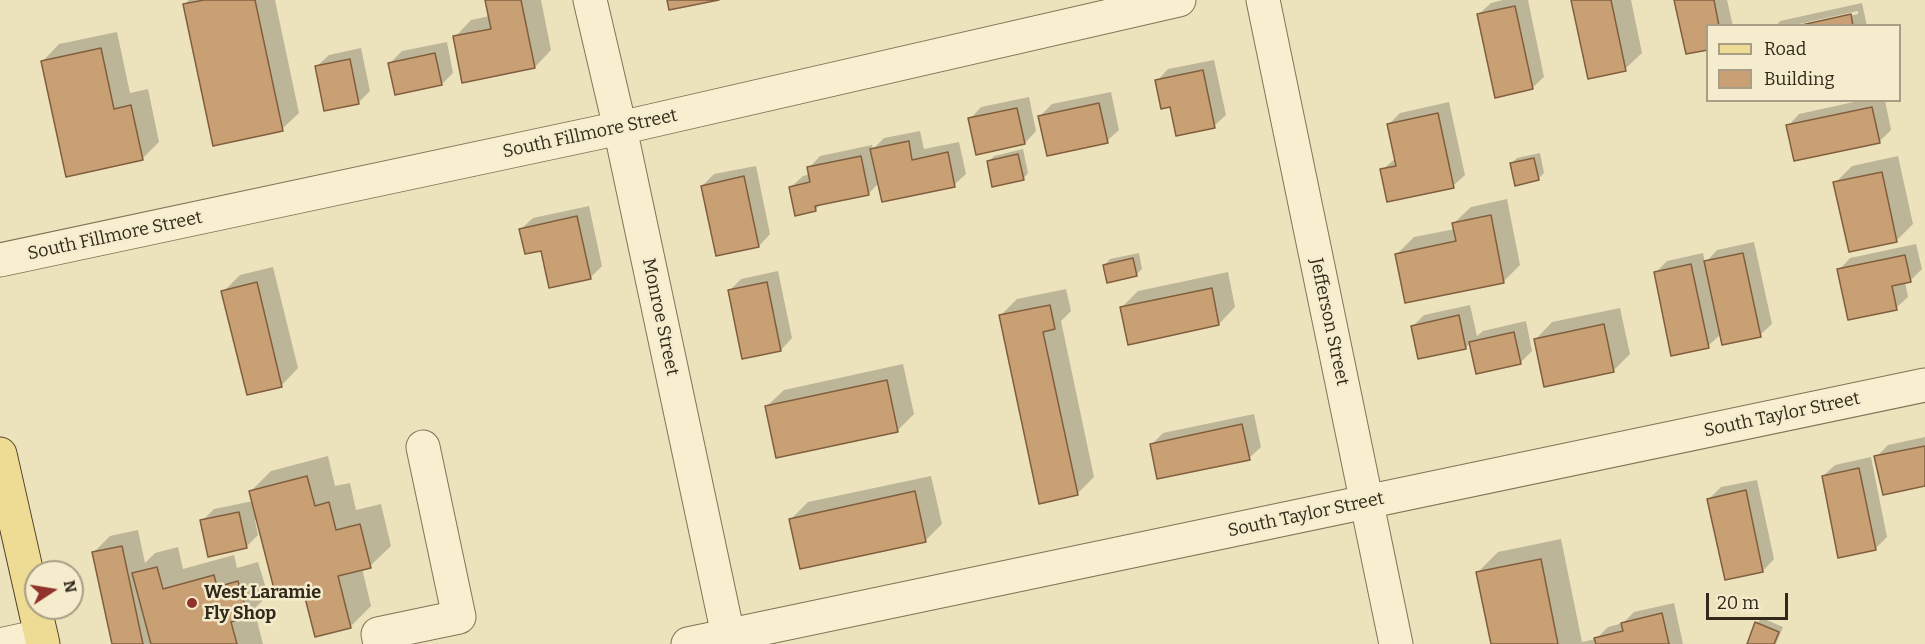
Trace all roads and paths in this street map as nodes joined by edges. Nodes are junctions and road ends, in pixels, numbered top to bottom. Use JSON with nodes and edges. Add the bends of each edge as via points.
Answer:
{"nodes":[{"id":1,"x":590,"y":0,"type":"edge"},
{"id":2,"x":1179,"y":0,"type":"edge"},
{"id":3,"x":1263,"y":0,"type":"edge"},
{"id":4,"x":620,"y":128,"type":"junction"},
{"id":5,"x":0,"y":260,"type":"edge"},
{"id":6,"x":1925,"y":385,"type":"edge"},
{"id":7,"x":423,"y":447,"type":"dead end"},
{"id":8,"x":0,"y":454,"type":"edge"},
{"id":9,"x":1366,"y":503,"type":"junction"},
{"id":10,"x":728,"y":635,"type":"junction"},
{"id":11,"x":42,"y":640,"type":"edge"},
{"id":12,"x":4,"y":644,"type":"edge"},
{"id":13,"x":380,"y":644,"type":"edge"},
{"id":14,"x":688,"y":644,"type":"edge"},
{"id":15,"x":1396,"y":644,"type":"edge"}],
"edges":[{"from":1,"to":4,"type":"street","name":"Monroe Street"},
{"from":2,"to":4,"type":"street","name":"South Fillmore Street"},
{"from":3,"to":9,"type":"street","name":"Jefferson Street"},
{"from":4,"to":5,"type":"street","name":"South Fillmore Street"},
{"from":4,"to":10,"type":"street","name":"Monroe Street"},
{"from":6,"to":9,"type":"street","name":"South Taylor Street"},
{"from":7,"to":13,"type":"street","via":[[459,617],[378,634]]},
{"from":8,"to":11,"type":"main road"},
{"from":9,"to":10,"type":"street","name":"South Taylor Street"},
{"from":9,"to":15,"type":"street","name":"Jefferson Street"},
{"from":10,"to":14,"type":"street","name":"South Taylor Street"},
{"from":11,"to":12,"type":"street"}]}
